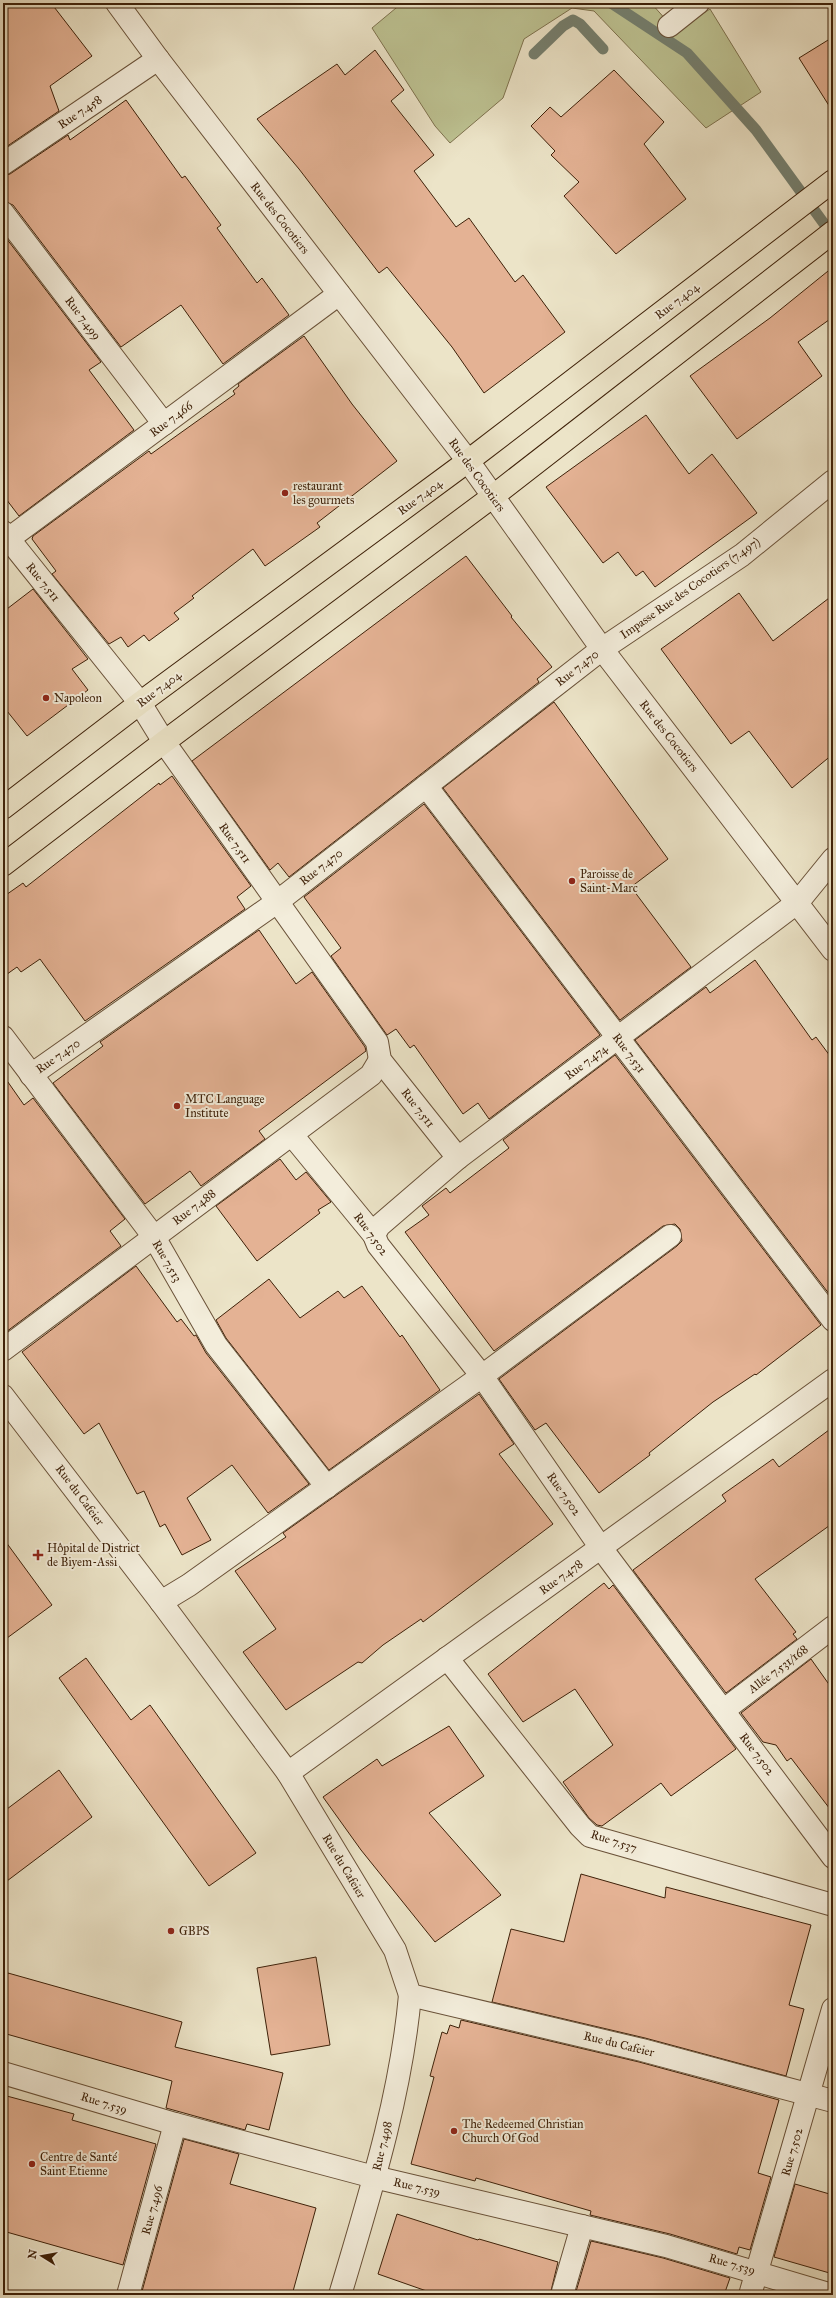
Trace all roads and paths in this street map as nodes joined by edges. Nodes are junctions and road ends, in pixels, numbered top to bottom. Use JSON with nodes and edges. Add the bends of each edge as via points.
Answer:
{"nodes":[{"id":1,"x":117,"y":3,"type":"edge"},
{"id":2,"x":698,"y":3,"type":"edge"},
{"id":3,"x":669,"y":26,"type":"dead end"},
{"id":4,"x":158,"y":59,"type":"junction"},
{"id":5,"x":3,"y":164,"type":"edge"},
{"id":6,"x":833,"y":181,"type":"edge"},
{"id":7,"x":3,"y":213,"type":"edge"},
{"id":8,"x":833,"y":232,"type":"edge"},
{"id":9,"x":339,"y":294,"type":"junction"},
{"id":10,"x":164,"y":424,"type":"junction"},
{"id":11,"x":468,"y":461,"type":"junction"},
{"id":12,"x":833,"y":481,"type":"edge"},
{"id":13,"x":492,"y":497,"type":"junction"},
{"id":14,"x":5,"y":538,"type":"edge"},
{"id":15,"x":602,"y":648,"type":"junction"},
{"id":16,"x":140,"y":703,"type":"junction"},
{"id":17,"x":164,"y":742,"type":"junction"},
{"id":18,"x":426,"y":786,"type":"junction"},
{"id":19,"x":3,"y":808,"type":"edge"},
{"id":20,"x":833,"y":859,"type":"edge"},
{"id":21,"x":3,"y":865,"type":"edge"},
{"id":22,"x":277,"y":902,"type":"junction"},
{"id":23,"x":798,"y":902,"type":"junction"},
{"id":24,"x":833,"y":950,"type":"edge"},
{"id":25,"x":3,"y":1037,"type":"edge"},
{"id":26,"x":618,"y":1038,"type":"junction"},
{"id":27,"x":380,"y":1060,"type":"junction"},
{"id":28,"x":31,"y":1075,"type":"junction"},
{"id":29,"x":292,"y":1135,"type":"junction"},
{"id":30,"x":458,"y":1158,"type":"junction"},
{"id":31,"x":374,"y":1235,"type":"junction"},
{"id":32,"x":670,"y":1236,"type":"dead end"},
{"id":33,"x":154,"y":1238,"type":"junction"},
{"id":34,"x":833,"y":1320,"type":"edge"},
{"id":35,"x":3,"y":1350,"type":"edge"},
{"id":36,"x":482,"y":1376,"type":"junction"},
{"id":37,"x":833,"y":1380,"type":"edge"},
{"id":38,"x":3,"y":1396,"type":"edge"},
{"id":39,"x":327,"y":1487,"type":"junction"},
{"id":40,"x":601,"y":1548,"type":"junction"},
{"id":41,"x":161,"y":1602,"type":"junction"},
{"id":42,"x":833,"y":1627,"type":"edge"},
{"id":43,"x":447,"y":1658,"type":"junction"},
{"id":44,"x":724,"y":1710,"type":"junction"},
{"id":45,"x":288,"y":1773,"type":"junction"},
{"id":46,"x":832,"y":1854,"type":"edge"},
{"id":47,"x":833,"y":1905,"type":"edge"},
{"id":48,"x":410,"y":1995,"type":"junction"},
{"id":49,"x":833,"y":2009,"type":"edge"},
{"id":50,"x":3,"y":2073,"type":"edge"},
{"id":51,"x":809,"y":2093,"type":"junction"},
{"id":52,"x":833,"y":2101,"type":"edge"},
{"id":53,"x":175,"y":2124,"type":"junction"},
{"id":54,"x":374,"y":2177,"type":"junction"},
{"id":55,"x":582,"y":2226,"type":"junction"},
{"id":56,"x":757,"y":2271,"type":"junction"},
{"id":57,"x":128,"y":2295,"type":"edge"},
{"id":58,"x":340,"y":2295,"type":"edge"},
{"id":59,"x":562,"y":2295,"type":"edge"},
{"id":60,"x":750,"y":2295,"type":"edge"},
{"id":61,"x":832,"y":2295,"type":"edge"}],
"edges":[{"from":1,"to":4,"type":"street","name":"Rue des Cocotiers"},
{"from":2,"to":3,"type":"street"},
{"from":4,"to":5,"type":"street","name":"Rue 7.458"},
{"from":4,"to":9,"type":"street","name":"Rue des Cocotiers"},
{"from":6,"to":11,"type":"main road","name":"Rue 7.404"},
{"from":7,"to":10,"type":"street","name":"Rue 7.499"},
{"from":8,"to":13,"type":"main road"},
{"from":9,"to":10,"type":"street","name":"Rue 7.466"},
{"from":9,"to":11,"type":"street","name":"Rue des Cocotiers"},
{"from":10,"to":14,"type":"street","name":"Rue 7.466"},
{"from":11,"to":13,"type":"street","name":"Rue des Cocotiers"},
{"from":11,"to":16,"type":"main road","name":"Rue 7.404"},
{"from":12,"to":15,"type":"street","name":"Impasse Rue des Cocotiers (7.497)","via":[[742,555]]},
{"from":13,"to":15,"type":"street","name":"Rue des Cocotiers"},
{"from":13,"to":17,"type":"main road"},
{"from":14,"to":16,"type":"street","name":"Rue 7.511"},
{"from":15,"to":18,"type":"street","name":"Rue 7.470"},
{"from":15,"to":23,"type":"street","name":"Rue des Cocotiers"},
{"from":16,"to":17,"type":"street","name":"Rue 7.511"},
{"from":16,"to":19,"type":"main road","name":"Rue 7.404"},
{"from":17,"to":21,"type":"main road"},
{"from":17,"to":22,"type":"street","name":"Rue 7.511"},
{"from":18,"to":22,"type":"street","name":"Rue 7.470"},
{"from":18,"to":26,"type":"street","name":"Rue 7.531"},
{"from":20,"to":23,"type":"street","name":"Rue 7.474"},
{"from":22,"to":27,"type":"street","name":"Rue 7.511","via":[[377,1042]]},
{"from":22,"to":28,"type":"street","name":"Rue 7.470"},
{"from":23,"to":24,"type":"street","name":"Rue des Cocotiers"},
{"from":23,"to":26,"type":"street","name":"Rue 7.474"},
{"from":25,"to":28,"type":"street","name":"Rue 7.513"},
{"from":26,"to":30,"type":"street","name":"Rue 7.474"},
{"from":26,"to":34,"type":"street","name":"Rue 7.531"},
{"from":27,"to":29,"type":"street","name":"Rue 7.488","via":[[371,1075]]},
{"from":27,"to":30,"type":"street","name":"Rue 7.511"},
{"from":28,"to":33,"type":"street","name":"Rue 7.513"},
{"from":29,"to":31,"type":"street","name":"Rue 7.502"},
{"from":29,"to":33,"type":"street","name":"Rue 7.488"},
{"from":30,"to":31,"type":"street","name":"Rue 7.474","via":[[379,1226]]},
{"from":31,"to":36,"type":"street","name":"Rue 7.502","via":[[378,1245]]},
{"from":32,"to":36,"type":"street"},
{"from":33,"to":35,"type":"street","name":"Rue 7.488"},
{"from":33,"to":39,"type":"street","name":"Rue 7.513","via":[[216,1345]]},
{"from":36,"to":39,"type":"street"},
{"from":36,"to":40,"type":"street","name":"Rue 7.502"},
{"from":37,"to":40,"type":"street","name":"Rue 7.478"},
{"from":38,"to":41,"type":"street","name":"Rue du Cafeier"},
{"from":39,"to":41,"type":"street"},
{"from":40,"to":43,"type":"street","name":"Rue 7.478"},
{"from":40,"to":44,"type":"street","name":"Rue 7.502"},
{"from":41,"to":45,"type":"street","name":"Rue du Cafeier"},
{"from":42,"to":44,"type":"street","name":"Allée 7.531/168"},
{"from":43,"to":45,"type":"street","name":"Rue 7.478"},
{"from":43,"to":47,"type":"street","name":"Rue 7.537","via":[[590,1836]]},
{"from":44,"to":46,"type":"street","name":"Rue 7.502"},
{"from":45,"to":48,"type":"street","name":"Rue du Cafeier","via":[[395,1950]]},
{"from":48,"to":51,"type":"street","name":"Rue du Cafeier"},
{"from":48,"to":54,"type":"street","name":"Rue 7.498","via":[[406,2043]]},
{"from":49,"to":51,"type":"street","name":"Rue 7.502"},
{"from":50,"to":53,"type":"street","name":"Rue 7.539"},
{"from":51,"to":52,"type":"street","name":"Rue du Cafeier"},
{"from":51,"to":56,"type":"street","name":"Rue 7.502"},
{"from":53,"to":54,"type":"street","name":"Rue 7.539"},
{"from":53,"to":57,"type":"street","name":"Rue 7.496"},
{"from":54,"to":55,"type":"street","name":"Rue 7.539"},
{"from":54,"to":58,"type":"street","name":"Rue 7.498"},
{"from":55,"to":56,"type":"street","name":"Rue 7.539"},
{"from":55,"to":59,"type":"street"},
{"from":56,"to":60,"type":"street","name":"Rue 7.502"},
{"from":56,"to":61,"type":"street","name":"Rue 7.539"}]}
